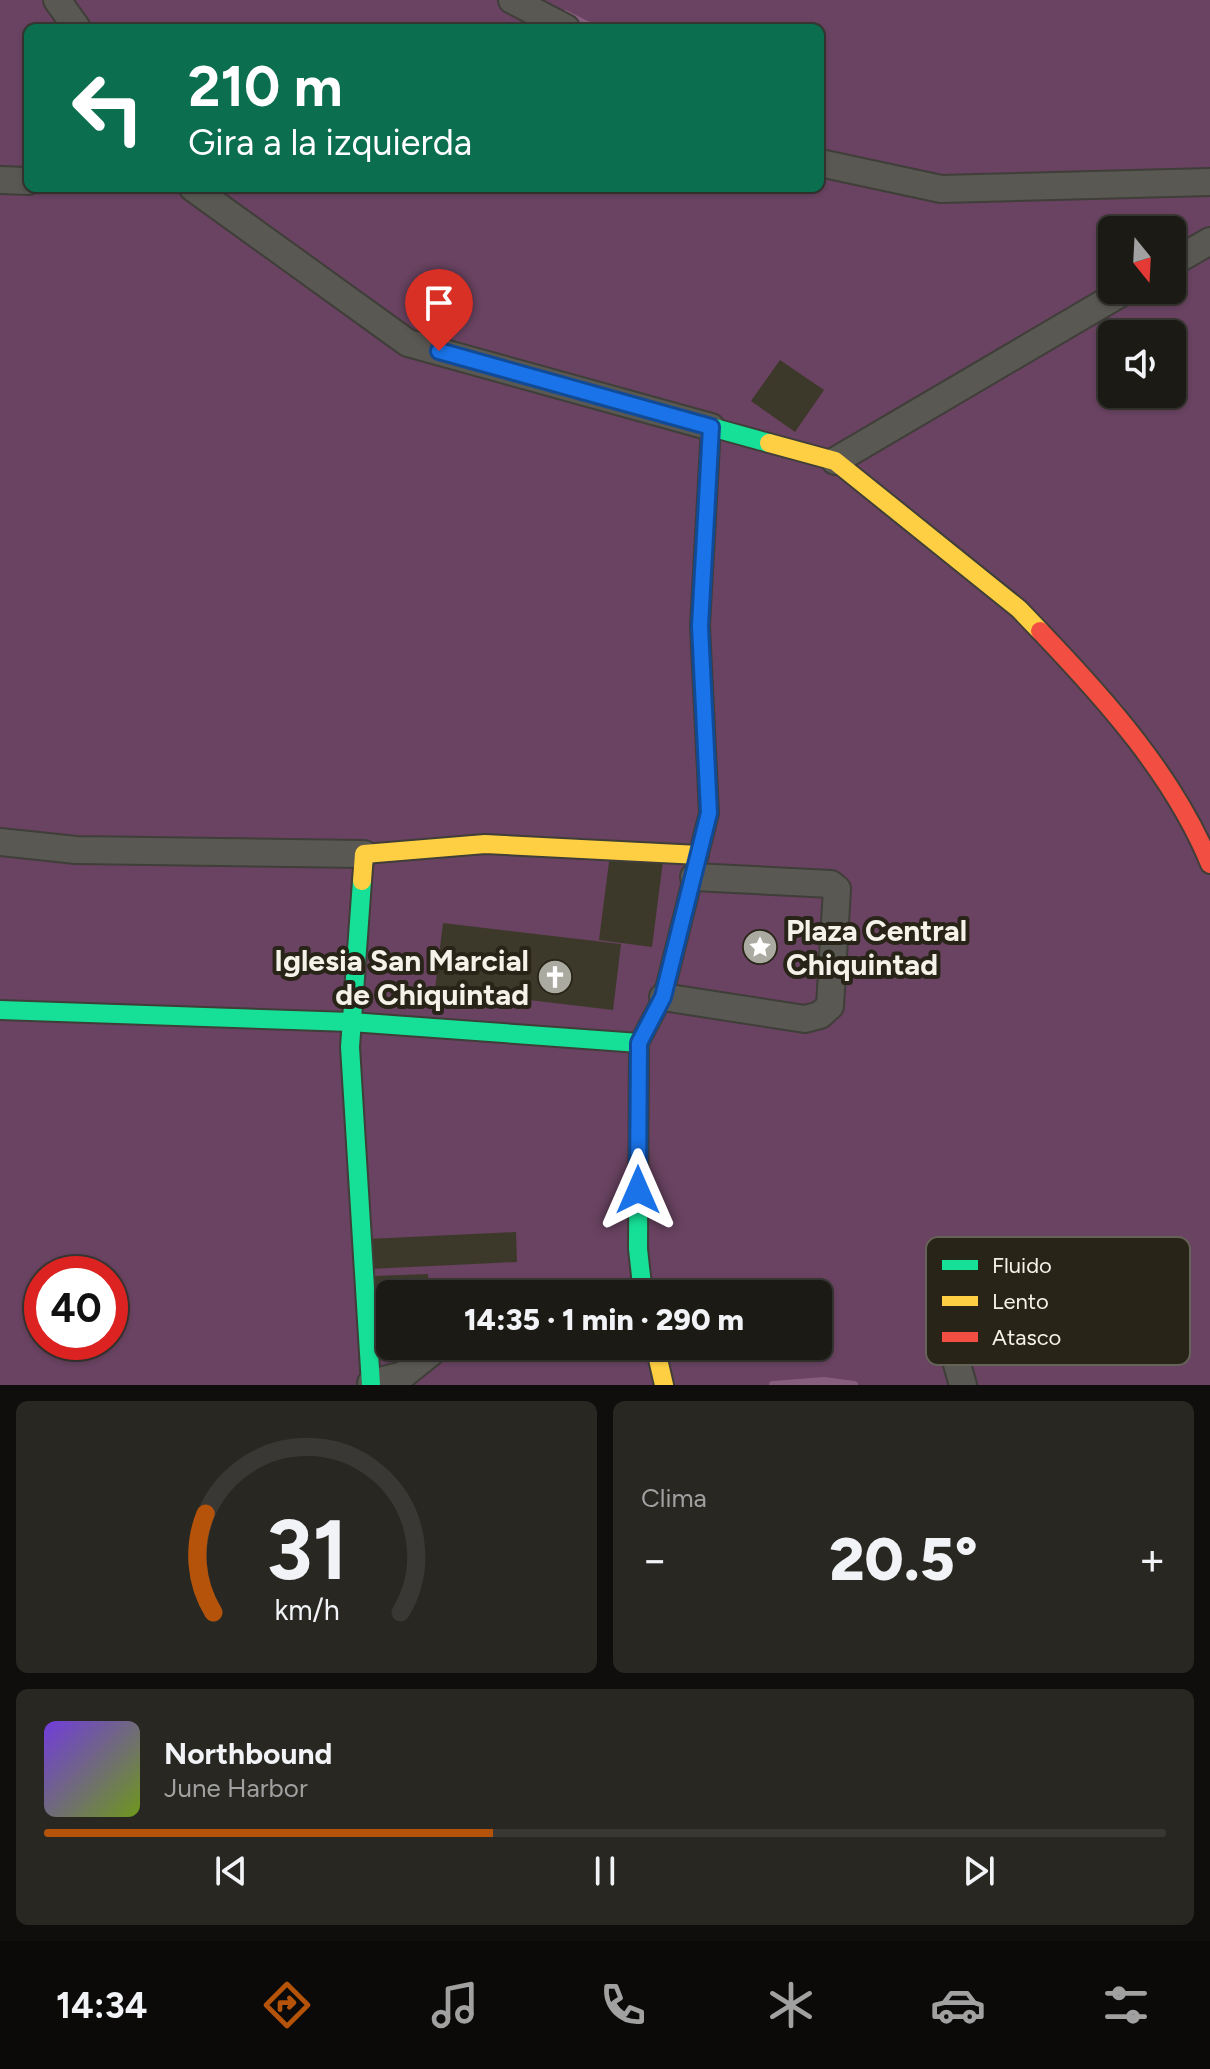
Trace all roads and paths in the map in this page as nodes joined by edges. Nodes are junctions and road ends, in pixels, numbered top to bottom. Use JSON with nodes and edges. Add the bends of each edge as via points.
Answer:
{"nodes":[{"id":1,"x":57,"y":0,"type":"edge"},
{"id":2,"x":512,"y":0,"type":"edge"},
{"id":3,"x":74,"y":24,"type":"edge"},
{"id":4,"x":558,"y":24,"type":"edge"},
{"id":5,"x":824,"y":164,"type":"edge"},
{"id":6,"x":0,"y":180,"type":"edge"},
{"id":7,"x":24,"y":181,"type":"edge"},
{"id":8,"x":1210,"y":182,"type":"edge"},
{"id":9,"x":199,"y":192,"type":"edge"},
{"id":10,"x":1210,"y":241,"type":"edge"},
{"id":11,"x":1186,"y":255,"type":"edge"},
{"id":12,"x":1102,"y":304,"type":"edge"},
{"id":13,"x":711,"y":427,"type":"junction"},
{"id":14,"x":835,"y":461,"type":"junction"},
{"id":15,"x":0,"y":842,"type":"edge"},
{"id":16,"x":364,"y":854,"type":"junction"},
{"id":17,"x":1210,"y":864,"type":"edge"},
{"id":18,"x":697,"y":866,"type":"junction"},
{"id":19,"x":663,"y":997,"type":"junction"},
{"id":20,"x":0,"y":1010,"type":"edge"},
{"id":21,"x":351,"y":1022,"type":"junction"},
{"id":22,"x":639,"y":1043,"type":"junction"},
{"id":23,"x":639,"y":1280,"type":"edge"},
{"id":24,"x":422,"y":1360,"type":"edge"},
{"id":25,"x":658,"y":1360,"type":"edge"},
{"id":26,"x":957,"y":1365,"type":"edge"},
{"id":27,"x":371,"y":1384,"type":"edge"},
{"id":28,"x":664,"y":1385,"type":"edge"},
{"id":29,"x":963,"y":1385,"type":"edge"}],
"edges":[{"from":1,"to":3,"type":"street"},
{"from":2,"to":4,"type":"street"},
{"from":5,"to":8,"type":"street","via":[[941,189]]},
{"from":6,"to":7,"type":"street"},
{"from":9,"to":13,"type":"street","via":[[408,343]]},
{"from":10,"to":11,"type":"street"},
{"from":12,"to":14,"type":"street"},
{"from":13,"to":14,"type":"street"},
{"from":13,"to":18,"type":"street","via":[[700,626],[709,813]]},
{"from":14,"to":17,"type":"street","via":[[1019,609],[1087,680],[1158,771],[1196,830]]},
{"from":15,"to":16,"type":"street","via":[[76,850]]},
{"from":16,"to":18,"type":"street","via":[[485,844]]},
{"from":16,"to":21,"type":"street"},
{"from":18,"to":19,"type":"street"},
{"from":18,"to":19,"type":"street","via":[[837,889],[830,1006],[805,1019]]},
{"from":19,"to":22,"type":"street"},
{"from":20,"to":21,"type":"street"},
{"from":21,"to":22,"type":"street"},
{"from":21,"to":27,"type":"street"},
{"from":22,"to":23,"type":"street"},
{"from":24,"to":27,"type":"street","via":[[403,1375]]},
{"from":25,"to":28,"type":"street"},
{"from":26,"to":29,"type":"street"}]}
